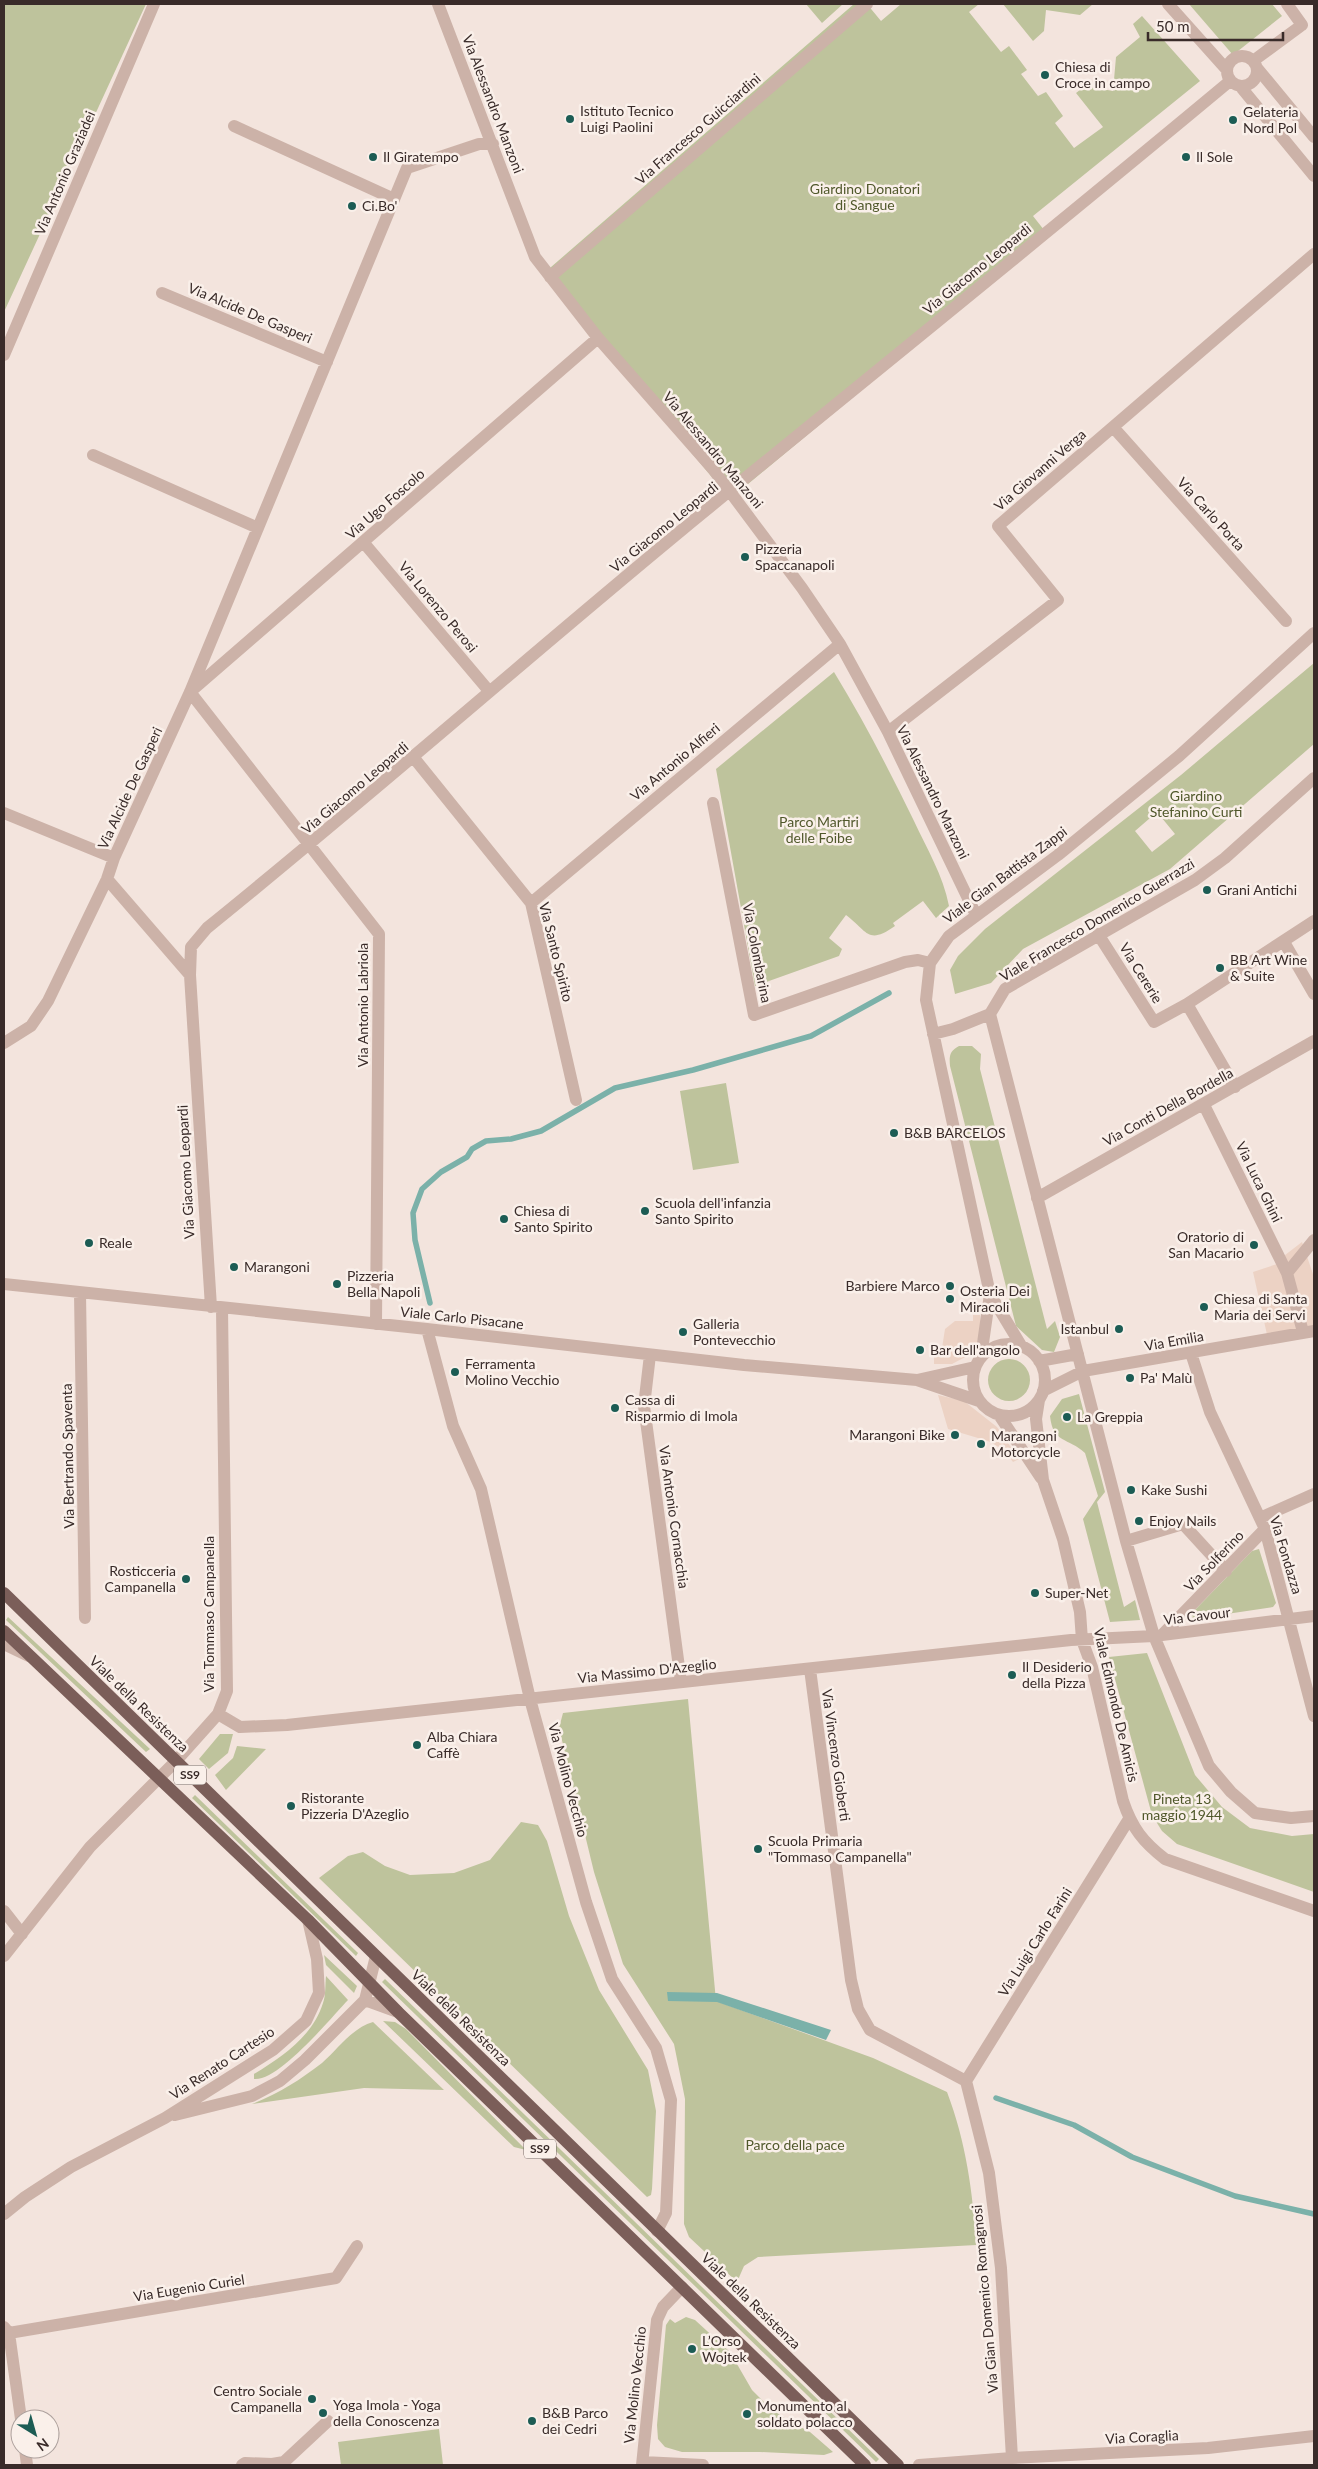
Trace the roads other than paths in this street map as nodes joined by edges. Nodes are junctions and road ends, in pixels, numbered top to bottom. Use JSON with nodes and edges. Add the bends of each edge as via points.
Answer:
{"nodes":[{"id":1,"x":154,"y":4,"type":"edge"},
{"id":2,"x":438,"y":4,"type":"edge"},
{"id":3,"x":867,"y":4,"type":"edge"},
{"id":4,"x":1168,"y":4,"type":"edge"},
{"id":5,"x":1287,"y":4,"type":"edge"},
{"id":6,"x":1302,"y":25,"type":"junction"},
{"id":7,"x":1314,"y":29,"type":"edge"},
{"id":8,"x":1255,"y":65,"type":"junction"},
{"id":9,"x":1233,"y":79,"type":"junction"},
{"id":10,"x":234,"y":126,"type":"dead end"},
{"id":11,"x":1314,"y":137,"type":"edge"},
{"id":12,"x":493,"y":144,"type":"junction"},
{"id":13,"x":1314,"y":176,"type":"edge"},
{"id":14,"x":394,"y":199,"type":"junction"},
{"id":15,"x":1314,"y":254,"type":"edge"},
{"id":16,"x":550,"y":277,"type":"junction"},
{"id":17,"x":162,"y":293,"type":"dead end"},
{"id":18,"x":598,"y":338,"type":"junction"},
{"id":19,"x":4,"y":354,"type":"edge"},
{"id":20,"x":326,"y":362,"type":"junction"},
{"id":21,"x":1114,"y":427,"type":"junction"},
{"id":22,"x":93,"y":455,"type":"dead end"},
{"id":23,"x":731,"y":492,"type":"junction"},
{"id":24,"x":258,"y":528,"type":"junction"},
{"id":25,"x":364,"y":542,"type":"junction"},
{"id":26,"x":1286,"y":621,"type":"dead end"},
{"id":27,"x":1314,"y":633,"type":"edge"},
{"id":28,"x":840,"y":644,"type":"junction"},
{"id":29,"x":190,"y":692,"type":"junction"},
{"id":30,"x":489,"y":692,"type":"junction"},
{"id":31,"x":888,"y":732,"type":"junction"},
{"id":32,"x":414,"y":758,"type":"junction"},
{"id":33,"x":1314,"y":778,"type":"edge"},
{"id":34,"x":713,"y":803,"type":"dead end"},
{"id":35,"x":4,"y":813,"type":"edge"},
{"id":36,"x":309,"y":846,"type":"junction"},
{"id":37,"x":114,"y":858,"type":"junction"},
{"id":38,"x":107,"y":879,"type":"junction"},
{"id":39,"x":530,"y":903,"type":"junction"},
{"id":40,"x":976,"y":914,"type":"junction"},
{"id":41,"x":1314,"y":921,"type":"edge"},
{"id":42,"x":1098,"y":934,"type":"junction"},
{"id":43,"x":1284,"y":942,"type":"junction"},
{"id":44,"x":930,"y":962,"type":"junction"},
{"id":45,"x":190,"y":975,"type":"junction"},
{"id":46,"x":1314,"y":994,"type":"edge"},
{"id":47,"x":1187,"y":1004,"type":"junction"},
{"id":48,"x":990,"y":1014,"type":"junction"},
{"id":49,"x":933,"y":1034,"type":"junction"},
{"id":50,"x":1314,"y":1041,"type":"edge"},
{"id":51,"x":4,"y":1043,"type":"edge"},
{"id":52,"x":1235,"y":1087,"type":"junction"},
{"id":53,"x":576,"y":1100,"type":"dead end"},
{"id":54,"x":1204,"y":1104,"type":"junction"},
{"id":55,"x":1037,"y":1198,"type":"junction"},
{"id":56,"x":1314,"y":1240,"type":"edge"},
{"id":57,"x":1287,"y":1273,"type":"junction"},
{"id":58,"x":4,"y":1284,"type":"edge"},
{"id":59,"x":80,"y":1294,"type":"junction"},
{"id":60,"x":990,"y":1294,"type":"junction"},
{"id":61,"x":216,"y":1308,"type":"junction"},
{"id":62,"x":376,"y":1324,"type":"junction"},
{"id":63,"x":427,"y":1329,"type":"junction"},
{"id":64,"x":1309,"y":1332,"type":"edge"},
{"id":65,"x":1022,"y":1347,"type":"junction"},
{"id":66,"x":1191,"y":1353,"type":"junction"},
{"id":67,"x":1078,"y":1354,"type":"junction"},
{"id":68,"x":650,"y":1355,"type":"junction"},
{"id":69,"x":1038,"y":1361,"type":"junction"},
{"id":70,"x":978,"y":1362,"type":"junction"},
{"id":71,"x":1083,"y":1371,"type":"junction"},
{"id":72,"x":917,"y":1380,"type":"junction"},
{"id":73,"x":1041,"y":1395,"type":"junction"},
{"id":74,"x":979,"y":1402,"type":"junction"},
{"id":75,"x":999,"y":1415,"type":"junction"},
{"id":76,"x":1043,"y":1480,"type":"junction"},
{"id":77,"x":1314,"y":1494,"type":"edge"},
{"id":78,"x":1262,"y":1523,"type":"junction"},
{"id":79,"x":1126,"y":1541,"type":"junction"},
{"id":80,"x":1226,"y":1571,"type":"junction"},
{"id":81,"x":4,"y":1593,"type":"edge"},
{"id":82,"x":1314,"y":1616,"type":"edge"},
{"id":83,"x":85,"y":1618,"type":"dead end"},
{"id":84,"x":1289,"y":1620,"type":"junction"},
{"id":85,"x":4,"y":1631,"type":"edge"},
{"id":86,"x":1159,"y":1636,"type":"junction"},
{"id":87,"x":1082,"y":1640,"type":"junction"},
{"id":88,"x":4,"y":1644,"type":"edge"},
{"id":89,"x":33,"y":1658,"type":"junction"},
{"id":90,"x":810,"y":1669,"type":"junction"},
{"id":91,"x":681,"y":1682,"type":"junction"},
{"id":92,"x":530,"y":1698,"type":"junction"},
{"id":93,"x":218,"y":1714,"type":"junction"},
{"id":94,"x":1314,"y":1716,"type":"edge"},
{"id":95,"x":176,"y":1761,"type":"junction"},
{"id":96,"x":159,"y":1778,"type":"junction"},
{"id":97,"x":1314,"y":1816,"type":"edge"},
{"id":98,"x":1129,"y":1819,"type":"junction"},
{"id":99,"x":4,"y":1911,"type":"edge"},
{"id":100,"x":1314,"y":1911,"type":"edge"},
{"id":101,"x":308,"y":1920,"type":"junction"},
{"id":102,"x":22,"y":1934,"type":"junction"},
{"id":103,"x":4,"y":1956,"type":"edge"},
{"id":104,"x":376,"y":1956,"type":"junction"},
{"id":105,"x":370,"y":1982,"type":"junction"},
{"id":106,"x":365,"y":2000,"type":"junction"},
{"id":107,"x":398,"y":2012,"type":"junction"},
{"id":108,"x":966,"y":2081,"type":"junction"},
{"id":109,"x":165,"y":2118,"type":"junction"},
{"id":110,"x":4,"y":2214,"type":"edge"},
{"id":111,"x":657,"y":2231,"type":"junction"},
{"id":112,"x":357,"y":2246,"type":"dead end"},
{"id":113,"x":682,"y":2287,"type":"junction"},
{"id":114,"x":6,"y":2330,"type":"edge"},
{"id":115,"x":19,"y":2409,"type":"edge"},
{"id":116,"x":328,"y":2421,"type":"dead end"},
{"id":117,"x":1314,"y":2436,"type":"edge"},
{"id":118,"x":1012,"y":2458,"type":"junction"},
{"id":119,"x":969,"y":2463,"type":"edge"},
{"id":120,"x":243,"y":2464,"type":"edge"},
{"id":121,"x":643,"y":2464,"type":"edge"},
{"id":122,"x":703,"y":2465,"type":"edge"},
{"id":123,"x":865,"y":2465,"type":"edge"},
{"id":124,"x":898,"y":2465,"type":"edge"},
{"id":125,"x":919,"y":2465,"type":"edge"}],
"edges":[{"from":1,"to":19,"type":"street","name":"Via Antonio Graziadei"},
{"from":2,"to":12,"type":"street","name":"Via Alessandro Manzoni"},
{"from":3,"to":16,"type":"street","name":"Via Francesco Guicciardini"},
{"from":4,"to":9,"type":"street"},
{"from":5,"to":6,"type":"street"},
{"from":6,"to":7,"type":"street"},
{"from":6,"to":8,"type":"street"},
{"from":8,"to":9,"type":"street","via":[[1253,82]]},
{"from":8,"to":9,"type":"street","via":[[1244,56],[1235,58]]},
{"from":8,"to":11,"type":"street"},
{"from":9,"to":13,"type":"street"},
{"from":9,"to":23,"type":"street","name":"Via Giacomo Leopardi"},
{"from":10,"to":14,"type":"street"},
{"from":12,"to":14,"type":"street","name":"Via Alcide De Gasperi","via":[[479,144],[407,168]]},
{"from":12,"to":16,"type":"street","name":"Via Alessandro Manzoni","via":[[535,257]]},
{"from":14,"to":20,"type":"street","name":"Via Alcide De Gasperi"},
{"from":15,"to":21,"type":"street","name":"Via Giovanni Verga"},
{"from":16,"to":18,"type":"street","name":"Via Alessandro Manzoni"},
{"from":17,"to":20,"type":"street","name":"Via Alcide De Gasperi"},
{"from":18,"to":23,"type":"street","name":"Via Alessandro Manzoni"},
{"from":18,"to":25,"type":"street","name":"Via Ugo Foscolo"},
{"from":20,"to":24,"type":"street","name":"Via Alcide De Gasperi"},
{"from":21,"to":26,"type":"street","name":"Via Carlo Porta"},
{"from":21,"to":31,"type":"street","name":"Via Giovanni Verga","via":[[998,526],[1058,600]]},
{"from":22,"to":24,"type":"street"},
{"from":23,"to":28,"type":"street","name":"Via Alessandro Manzoni"},
{"from":23,"to":30,"type":"street","name":"Via Giacomo Leopardi"},
{"from":24,"to":29,"type":"street","name":"Via Alcide De Gasperi"},
{"from":25,"to":29,"type":"street","name":"Via Ugo Foscolo"},
{"from":25,"to":30,"type":"street","name":"Via Lorenzo Perosi"},
{"from":27,"to":40,"type":"street","name":"Viale Gian Battista Zappi","via":[[1179,756],[1058,855]]},
{"from":28,"to":31,"type":"street","name":"Via Alessandro Manzoni"},
{"from":28,"to":39,"type":"street","name":"Via Antonio Alfieri"},
{"from":29,"to":36,"type":"street","name":"Via Antonio Labriola"},
{"from":29,"to":37,"type":"street","name":"Via Alcide De Gasperi"},
{"from":30,"to":32,"type":"street","name":"Via Giacomo Leopardi"},
{"from":31,"to":40,"type":"street","name":"Via Alessandro Manzoni"},
{"from":32,"to":36,"type":"street","name":"Via Giacomo Leopardi"},
{"from":32,"to":39,"type":"street","name":"Via Santo Spirito"},
{"from":33,"to":42,"type":"street","name":"Viale Francesco Domenico Guerrazzi","via":[[1225,858],[1195,880]]},
{"from":34,"to":44,"type":"street","name":"Via Colombarina","via":[[754,1015],[905,962]]},
{"from":35,"to":37,"type":"street"},
{"from":36,"to":45,"type":"street","name":"Via Giacomo Leopardi","via":[[207,928],[191,947]]},
{"from":36,"to":62,"type":"street","name":"Via Antonio Labriola","via":[[379,934]]},
{"from":37,"to":38,"type":"street","name":"Via Alcide De Gasperi"},
{"from":38,"to":45,"type":"street"},
{"from":38,"to":51,"type":"street","name":"Via Alcide De Gasperi","via":[[48,1001],[31,1026]]},
{"from":39,"to":53,"type":"street","name":"Via Santo Spirito"},
{"from":40,"to":44,"type":"street","name":"Viale Gian Battista Zappi","via":[[949,936]]},
{"from":41,"to":43,"type":"street","name":"Via Cererie"},
{"from":42,"to":47,"type":"street","name":"Via Cererie","via":[[1154,1022]]},
{"from":42,"to":48,"type":"street","name":"Viale Francesco Domenico Guerrazzi","via":[[1005,989]]},
{"from":43,"to":46,"type":"street"},
{"from":43,"to":47,"type":"street","name":"Via Cererie"},
{"from":44,"to":49,"type":"street","via":[[926,1000]]},
{"from":45,"to":61,"type":"street","name":"Via Giacomo Leopardi"},
{"from":47,"to":52,"type":"street"},
{"from":48,"to":49,"type":"street"},
{"from":48,"to":55,"type":"street"},
{"from":49,"to":60,"type":"street"},
{"from":50,"to":52,"type":"street","name":"Via Conti Della Bordella"},
{"from":52,"to":54,"type":"street","name":"Via Conti Della Bordella"},
{"from":54,"to":55,"type":"street","name":"Via Conti Della Bordella"},
{"from":54,"to":57,"type":"street","name":"Via Luca Ghini"},
{"from":55,"to":67,"type":"street"},
{"from":56,"to":57,"type":"street"},
{"from":57,"to":64,"type":"street","name":"Via Luca Ghini"},
{"from":58,"to":59,"type":"street","name":"Viale Carlo Pisacane"},
{"from":59,"to":61,"type":"street","name":"Viale Carlo Pisacane"},
{"from":59,"to":83,"type":"street","name":"Via Bertrando Spaventa"},
{"from":60,"to":65,"type":"street"},
{"from":60,"to":70,"type":"street"},
{"from":61,"to":62,"type":"street","name":"Viale Carlo Pisacane"},
{"from":61,"to":93,"type":"street","name":"Via Tommaso Campanella","via":[[227,1691]]},
{"from":62,"to":63,"type":"street","name":"Viale Carlo Pisacane"},
{"from":63,"to":68,"type":"street","name":"Viale Carlo Pisacane"},
{"from":63,"to":92,"type":"street","name":"Via Molino Vecchio","via":[[454,1426],[481,1488]]},
{"from":64,"to":66,"type":"street","name":"Via Emilia"},
{"from":65,"to":69,"type":"street"},
{"from":65,"to":70,"type":"street","via":[[1001,1346],[990,1350]]},
{"from":66,"to":71,"type":"street","name":"Via Emilia"},
{"from":66,"to":78,"type":"street","name":"Via Fondazza","via":[[1210,1412]]},
{"from":67,"to":69,"type":"street"},
{"from":67,"to":71,"type":"street"},
{"from":68,"to":72,"type":"street","name":"Viale Carlo Pisacane"},
{"from":68,"to":91,"type":"street","name":"Via Antonio Cornacchia","via":[[644,1406]]},
{"from":69,"to":73,"type":"street","via":[[1043,1370]]},
{"from":70,"to":72,"type":"street","name":"Viale Carlo Pisacane"},
{"from":70,"to":74,"type":"street","via":[[973,1378]]},
{"from":71,"to":73,"type":"street","name":"Via Emilia"},
{"from":71,"to":79,"type":"street"},
{"from":72,"to":74,"type":"street","name":"Viale Carlo Pisacane"},
{"from":73,"to":75,"type":"street","via":[[1023,1413]]},
{"from":73,"to":76,"type":"street","name":"Viale Edmondo De Amicis","via":[[1036,1419]]},
{"from":74,"to":75,"type":"street"},
{"from":75,"to":76,"type":"street","name":"Viale Edmondo De Amicis"},
{"from":76,"to":87,"type":"street","name":"Viale Edmondo De Amicis","via":[[1063,1539],[1080,1612]]},
{"from":77,"to":78,"type":"street","name":"Via Solferino"},
{"from":78,"to":80,"type":"street","name":"Via Solferino"},
{"from":78,"to":84,"type":"street","name":"Via Fondazza"},
{"from":79,"to":80,"type":"street","via":[[1183,1524]]},
{"from":79,"to":86,"type":"street"},
{"from":80,"to":86,"type":"street","name":"Via Solferino"},
{"from":81,"to":95,"type":"main road","name":"Viale della Resistenza","number":"SS9"},
{"from":82,"to":84,"type":"street","name":"Via Cavour"},
{"from":84,"to":86,"type":"street","name":"Via Cavour"},
{"from":84,"to":94,"type":"street","name":"Via Fondazza"},
{"from":85,"to":89,"type":"main road","number":"SS9"},
{"from":86,"to":87,"type":"street","name":"Via Cavour"},
{"from":86,"to":97,"type":"street","via":[[1209,1766],[1231,1792],[1255,1813],[1291,1818]]},
{"from":87,"to":90,"type":"street","name":"Via Massimo D'Azeglio"},
{"from":87,"to":98,"type":"street","name":"Viale Edmondo De Amicis","via":[[1092,1667]]},
{"from":88,"to":89,"type":"street"},
{"from":89,"to":96,"type":"main road","number":"SS9"},
{"from":90,"to":91,"type":"street","name":"Via Massimo D'Azeglio"},
{"from":90,"to":108,"type":"street","name":"Via Vincenzo Gioberti","via":[[851,1980],[858,2009],[870,2030]]},
{"from":91,"to":92,"type":"street","name":"Via Massimo D'Azeglio"},
{"from":92,"to":93,"type":"street","name":"Via Massimo D'Azeglio","via":[[287,1725],[240,1727]]},
{"from":92,"to":111,"type":"street","name":"Via Molino Vecchio","via":[[586,1902],[612,1979],[656,2048],[671,2100],[666,2213]]},
{"from":93,"to":95,"type":"street","name":"Via Tommaso Campanella"},
{"from":95,"to":96,"type":"street","name":"Via Tommaso Campanella"},
{"from":95,"to":104,"type":"main road","name":"Viale della Resistenza","number":"SS9"},
{"from":96,"to":101,"type":"main road","number":"SS9"},
{"from":96,"to":102,"type":"street","name":"Via Tommaso Campanella","via":[[90,1846]]},
{"from":98,"to":100,"type":"street","name":"Viale Edmondo De Amicis","via":[[1146,1844],[1165,1859]]},
{"from":98,"to":108,"type":"street","name":"Via Luigi Carlo Farini"},
{"from":99,"to":102,"type":"street"},
{"from":101,"to":105,"type":"main road","number":"SS9"},
{"from":101,"to":109,"type":"street","name":"Via Renato Cartesio","via":[[317,1959],[319,1993],[306,2021],[273,2050]]},
{"from":102,"to":103,"type":"street","name":"Via Tommaso Campanella"},
{"from":104,"to":105,"type":"street","name":"Via Renato Cartesio"},
{"from":104,"to":111,"type":"main road","name":"Viale della Resistenza","number":"SS9"},
{"from":105,"to":106,"type":"street","name":"Via Renato Cartesio"},
{"from":105,"to":107,"type":"main road","number":"SS9"},
{"from":106,"to":107,"type":"street"},
{"from":106,"to":109,"type":"street","name":"Via Renato Cartesio","via":[[280,2081],[252,2096]]},
{"from":107,"to":113,"type":"main road","number":"SS9"},
{"from":108,"to":118,"type":"street","name":"Via Gian Domenico Romagnosi","via":[[989,2173],[1001,2268]]},
{"from":109,"to":110,"type":"street","name":"Via Renato Cartesio","via":[[71,2167]]},
{"from":111,"to":124,"type":"main road","name":"Viale della Resistenza","number":"SS9"},
{"from":112,"to":114,"type":"street","name":"Via Eugenio Curiel","via":[[336,2278]]},
{"from":113,"to":121,"type":"street","name":"Via Molino Vecchio","via":[[663,2307],[657,2320]]},
{"from":113,"to":123,"type":"main road","number":"SS9"},
{"from":114,"to":115,"type":"street","name":"Via Eugenio Curiel"},
{"from":116,"to":120,"type":"street","via":[[284,2462]]},
{"from":117,"to":118,"type":"street","name":"Via Coraglia","via":[[1208,2448]]},
{"from":118,"to":119,"type":"street","name":"Via Coraglia"},
{"from":119,"to":125,"type":"street","name":"Via Coraglia"},
{"from":121,"to":122,"type":"street"}]}
